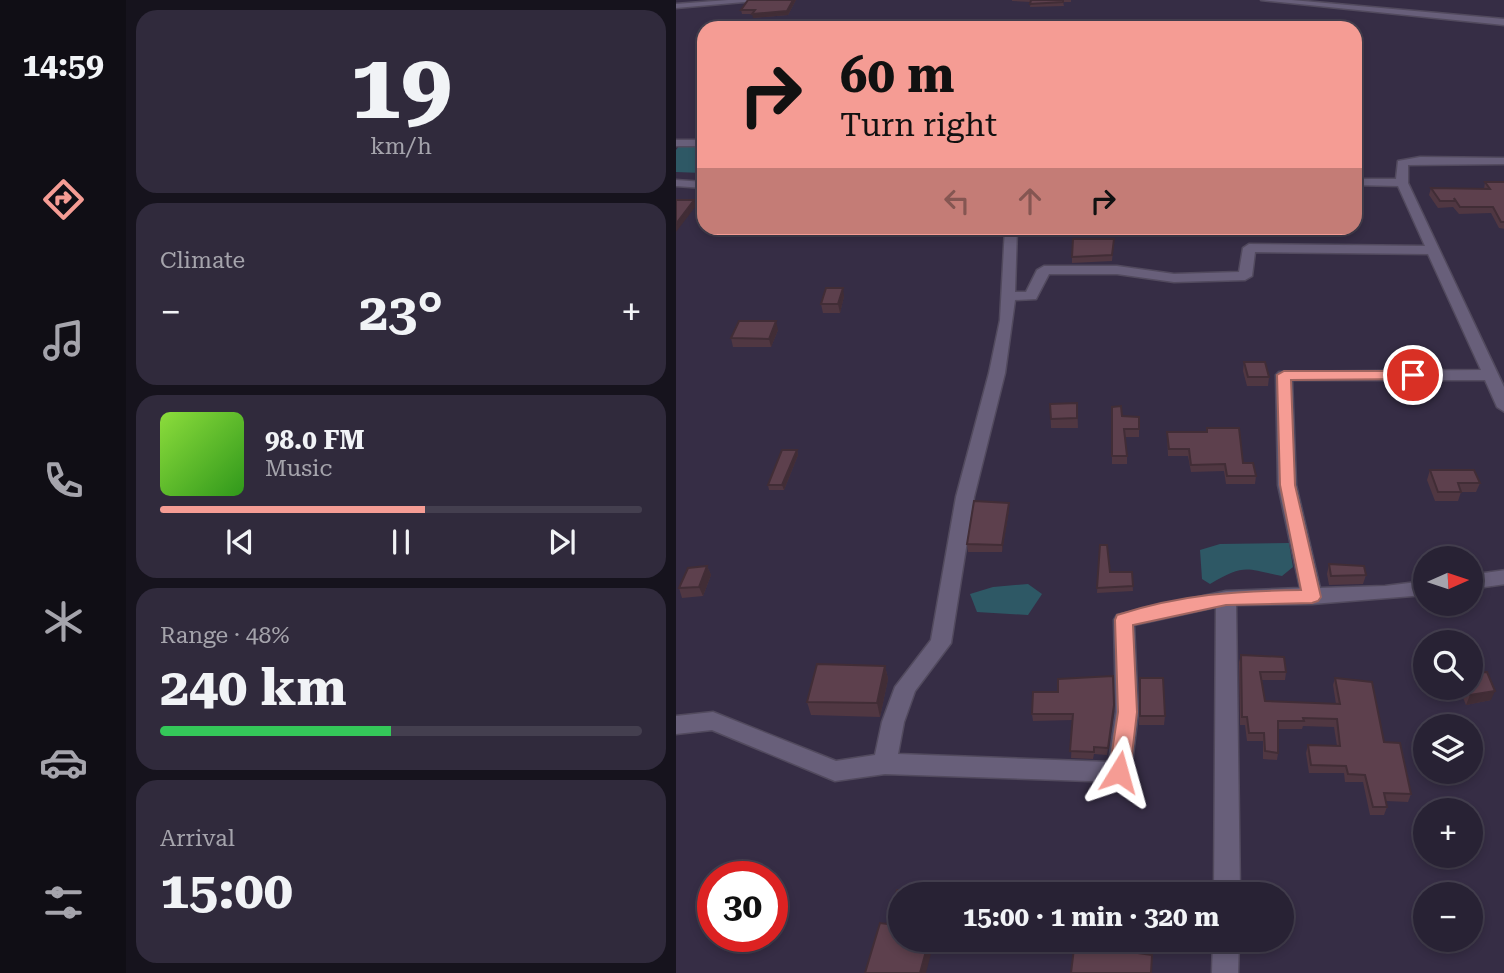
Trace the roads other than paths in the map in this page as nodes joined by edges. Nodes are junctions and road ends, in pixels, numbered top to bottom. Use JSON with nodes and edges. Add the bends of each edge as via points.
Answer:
{"nodes":[{"id":1,"x":764,"y":0,"type":"edge"},
{"id":2,"x":1265,"y":0,"type":"edge"},
{"id":3,"x":689,"y":2,"type":"edge"},
{"id":4,"x":676,"y":6,"type":"edge"},
{"id":5,"x":1504,"y":22,"type":"edge"},
{"id":6,"x":676,"y":143,"type":"edge"},
{"id":7,"x":697,"y":144,"type":"edge"},
{"id":8,"x":1504,"y":161,"type":"edge"},
{"id":9,"x":676,"y":183,"type":"edge"},
{"id":10,"x":1362,"y":183,"type":"edge"},
{"id":11,"x":1402,"y":183,"type":"junction"},
{"id":12,"x":697,"y":184,"type":"edge"},
{"id":13,"x":1011,"y":235,"type":"edge"},
{"id":14,"x":1433,"y":250,"type":"junction"},
{"id":15,"x":1008,"y":296,"type":"junction"},
{"id":16,"x":1491,"y":375,"type":"junction"},
{"id":17,"x":1504,"y":407,"type":"edge"},
{"id":18,"x":1504,"y":577,"type":"edge"},
{"id":19,"x":1483,"y":580,"type":"edge"},
{"id":20,"x":1413,"y":590,"type":"edge"},
{"id":21,"x":1312,"y":597,"type":"junction"},
{"id":22,"x":1226,"y":598,"type":"junction"},
{"id":23,"x":676,"y":725,"type":"edge"},
{"id":24,"x":885,"y":764,"type":"junction"},
{"id":25,"x":1227,"y":882,"type":"edge"},
{"id":26,"x":1226,"y":952,"type":"edge"},
{"id":27,"x":1225,"y":973,"type":"edge"}],
"edges":[{"from":1,"to":3,"type":"street"},
{"from":2,"to":5,"type":"street"},
{"from":3,"to":4,"type":"street"},
{"from":6,"to":7,"type":"street"},
{"from":8,"to":11,"type":"street","via":[[1402,163]]},
{"from":9,"to":12,"type":"street"},
{"from":10,"to":11,"type":"street"},
{"from":11,"to":14,"type":"street"},
{"from":13,"to":15,"type":"street"},
{"from":14,"to":15,"type":"street","via":[[1249,247],[1245,276],[1174,278],[1117,270],[1044,270],[1031,296]]},
{"from":14,"to":16,"type":"street"},
{"from":15,"to":24,"type":"street","via":[[997,373],[965,497],[941,643],[906,687]]},
{"from":16,"to":17,"type":"street"},
{"from":16,"to":21,"type":"street","via":[[1284,375],[1287,485]]},
{"from":18,"to":19,"type":"street"},
{"from":20,"to":21,"type":"street"},
{"from":21,"to":22,"type":"street"},
{"from":22,"to":24,"type":"street","via":[[1124,620],[1128,712],[1119,772]]},
{"from":22,"to":25,"type":"street"},
{"from":23,"to":24,"type":"street","via":[[713,721],[835,771]]},
{"from":26,"to":27,"type":"street"}]}
